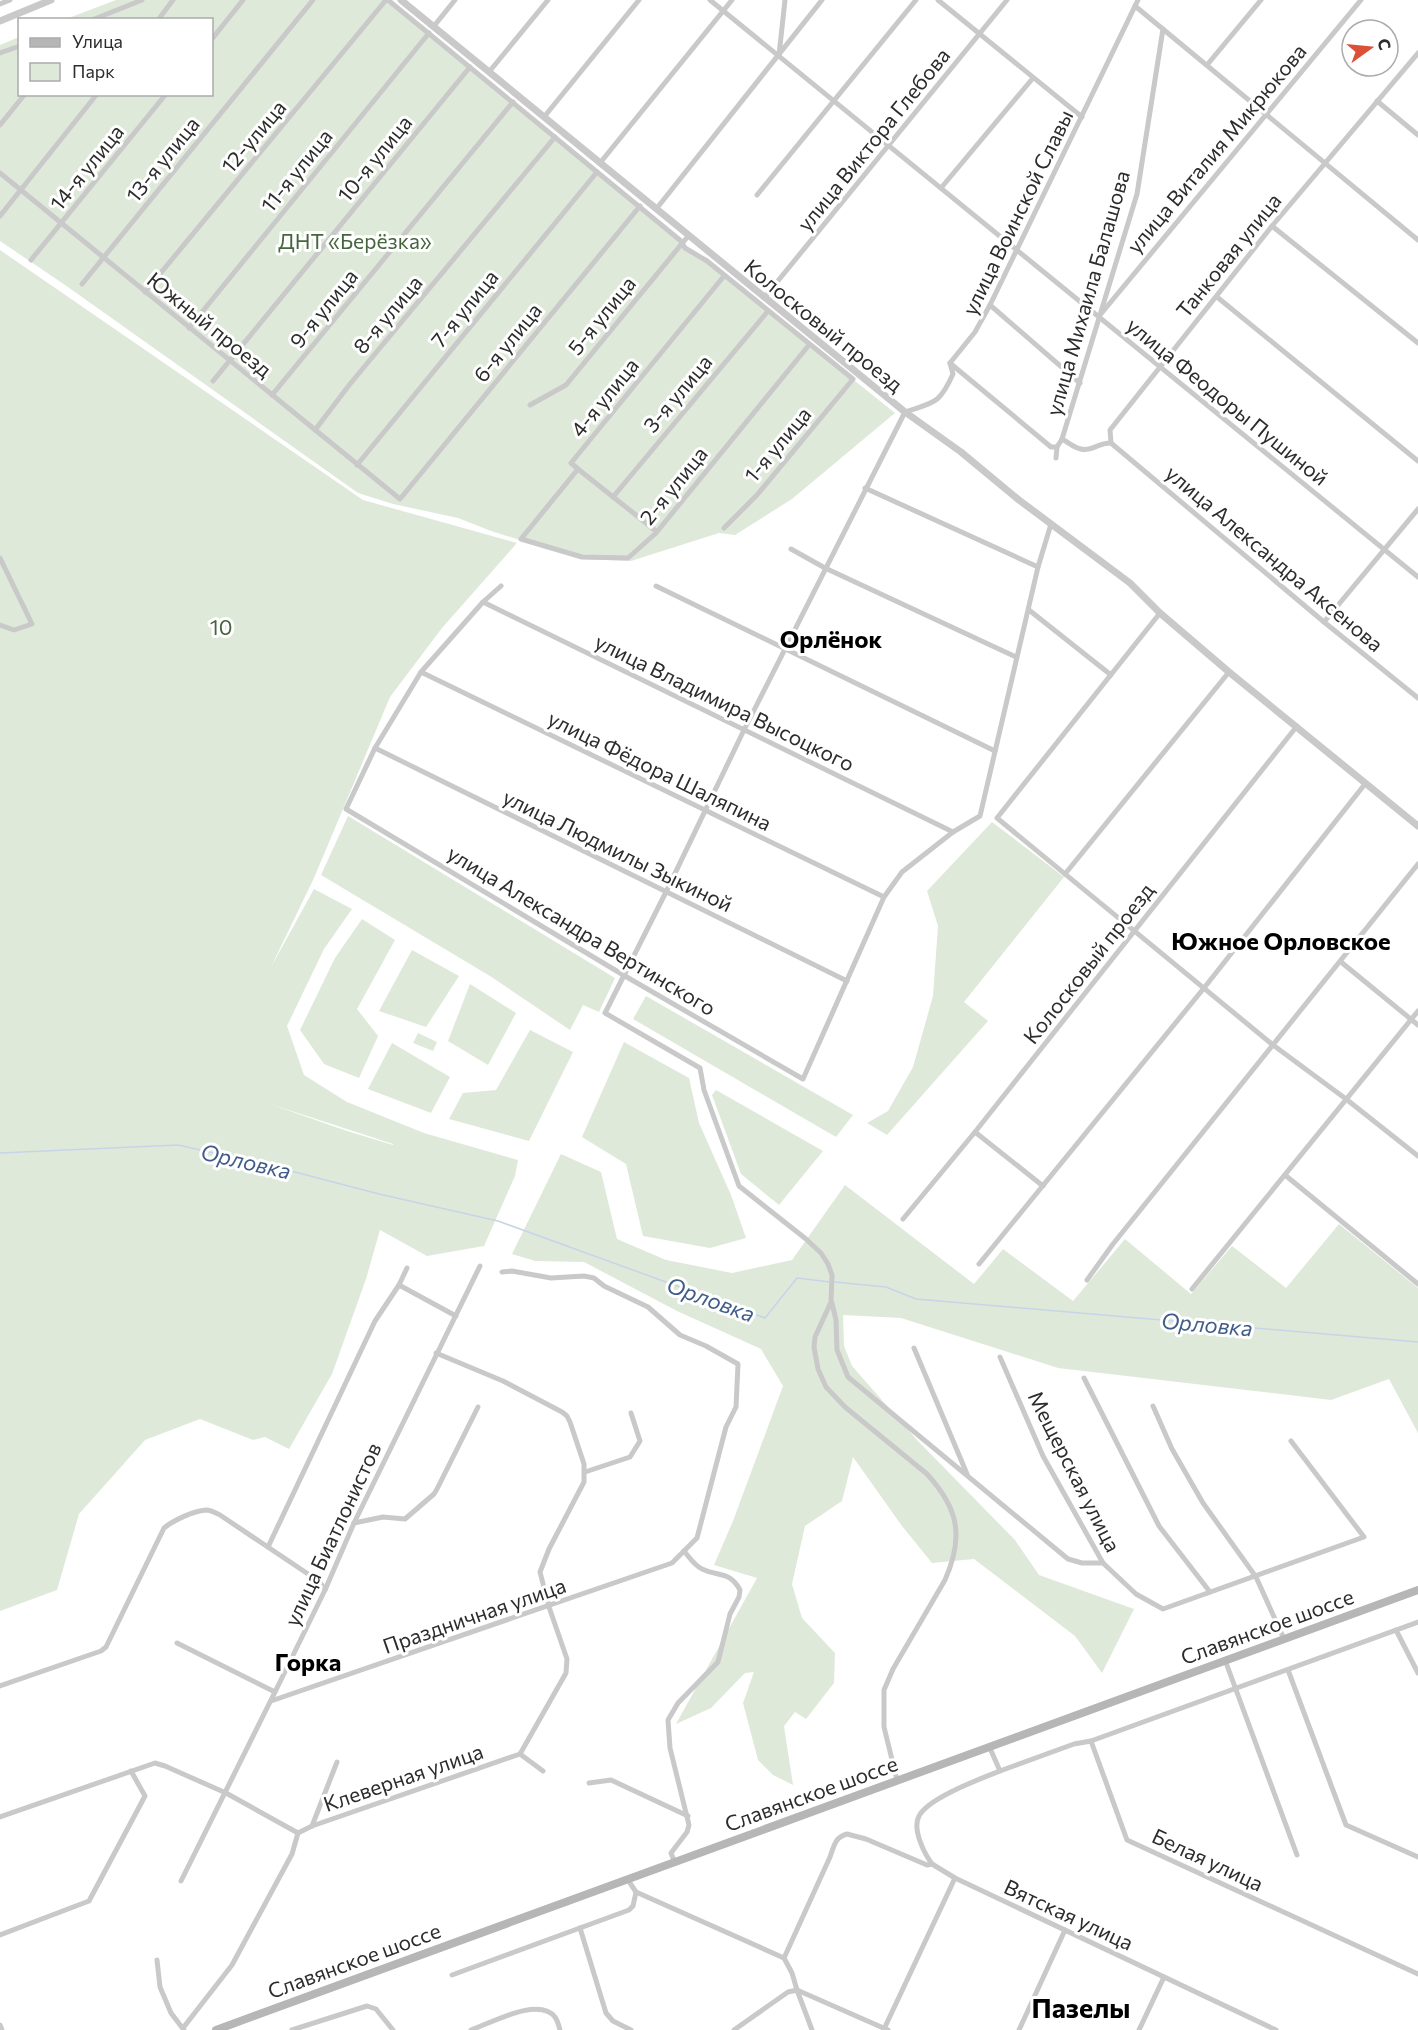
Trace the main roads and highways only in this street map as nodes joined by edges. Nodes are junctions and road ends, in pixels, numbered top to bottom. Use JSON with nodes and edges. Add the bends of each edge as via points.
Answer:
{"nodes":[{"id":1,"x":1418,"y":1590,"type":"edge"},
{"id":2,"x":216,"y":2030,"type":"edge"}],
"edges":[{"from":1,"to":2,"type":"main road","name":"Славянское шоссе"}]}
